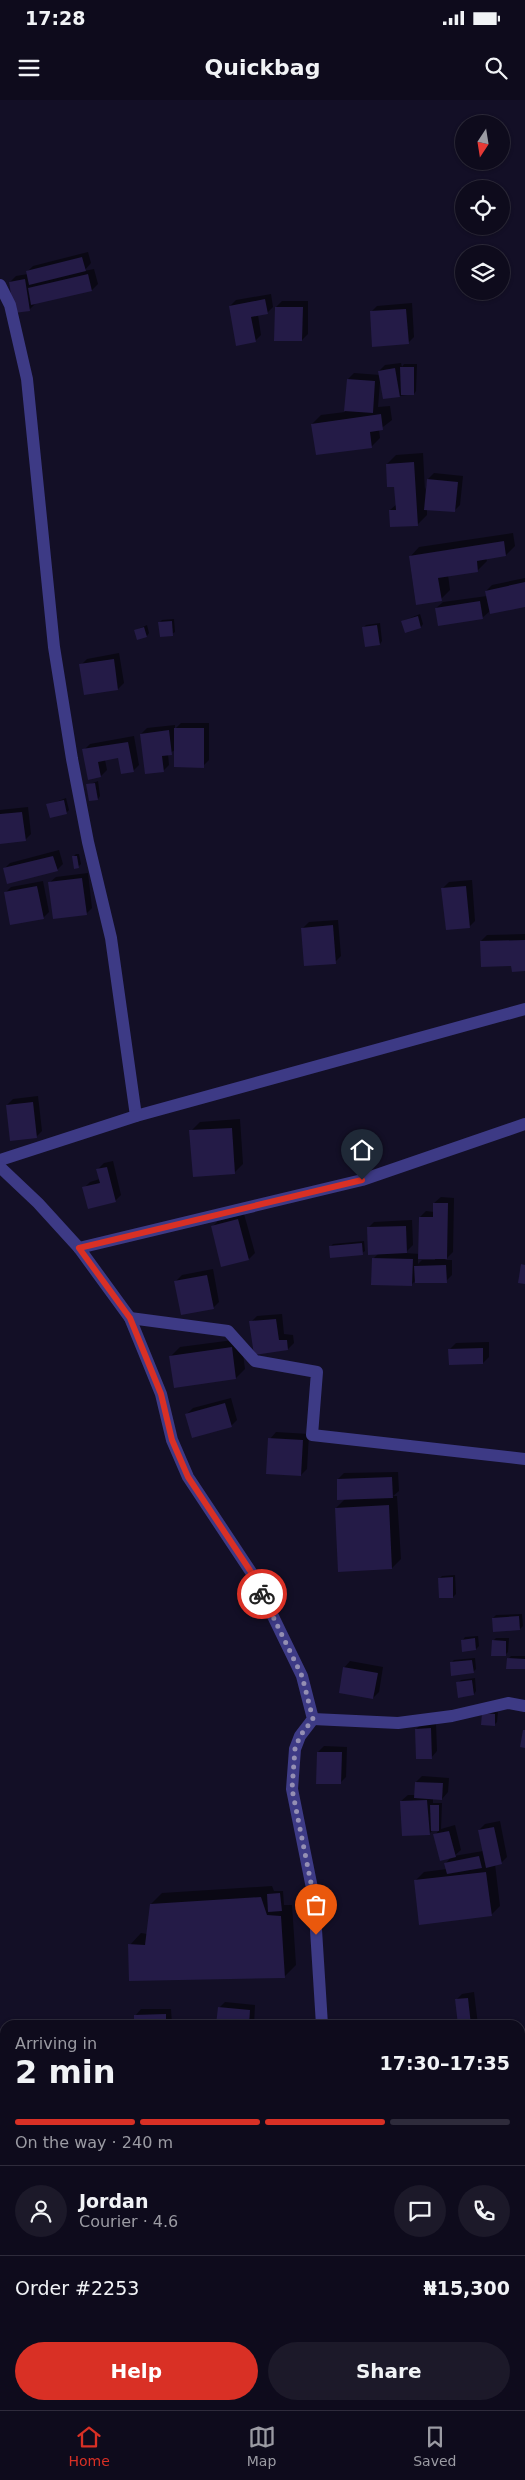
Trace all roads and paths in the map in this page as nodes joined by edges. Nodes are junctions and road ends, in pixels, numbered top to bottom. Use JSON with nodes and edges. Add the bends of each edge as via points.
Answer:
{"nodes":[{"id":1,"x":0,"y":285,"type":"edge"},
{"id":2,"x":525,"y":1009,"type":"edge"},
{"id":3,"x":136,"y":1116,"type":"junction"},
{"id":4,"x":525,"y":1124,"type":"edge"},
{"id":5,"x":0,"y":1160,"type":"edge"},
{"id":6,"x":0,"y":1168,"type":"edge"},
{"id":7,"x":79,"y":1248,"type":"junction"},
{"id":8,"x":130,"y":1318,"type":"junction"},
{"id":9,"x":525,"y":1459,"type":"edge"},
{"id":10,"x":525,"y":1706,"type":"edge"},
{"id":11,"x":313,"y":1719,"type":"junction"},
{"id":12,"x":322,"y":2020,"type":"edge"}],
"edges":[{"from":1,"to":3,"type":"street","via":[[10,305],[27,379],[54,648],[85,824],[111,938]]},
{"from":2,"to":3,"type":"street"},
{"from":3,"to":5,"type":"street"},
{"from":4,"to":7,"type":"street","via":[[362,1180]]},
{"from":6,"to":7,"type":"street"},
{"from":7,"to":8,"type":"street"},
{"from":8,"to":9,"type":"street","via":[[228,1332],[255,1361],[317,1372],[312,1435]]},
{"from":8,"to":11,"type":"street","via":[[161,1394],[172,1440],[188,1477],[253,1575],[302,1676]]},
{"from":10,"to":11,"type":"street","via":[[508,1703],[452,1716],[398,1722]]},
{"from":11,"to":12,"type":"street","via":[[295,1749],[292,1789],[314,1898]]}]}
